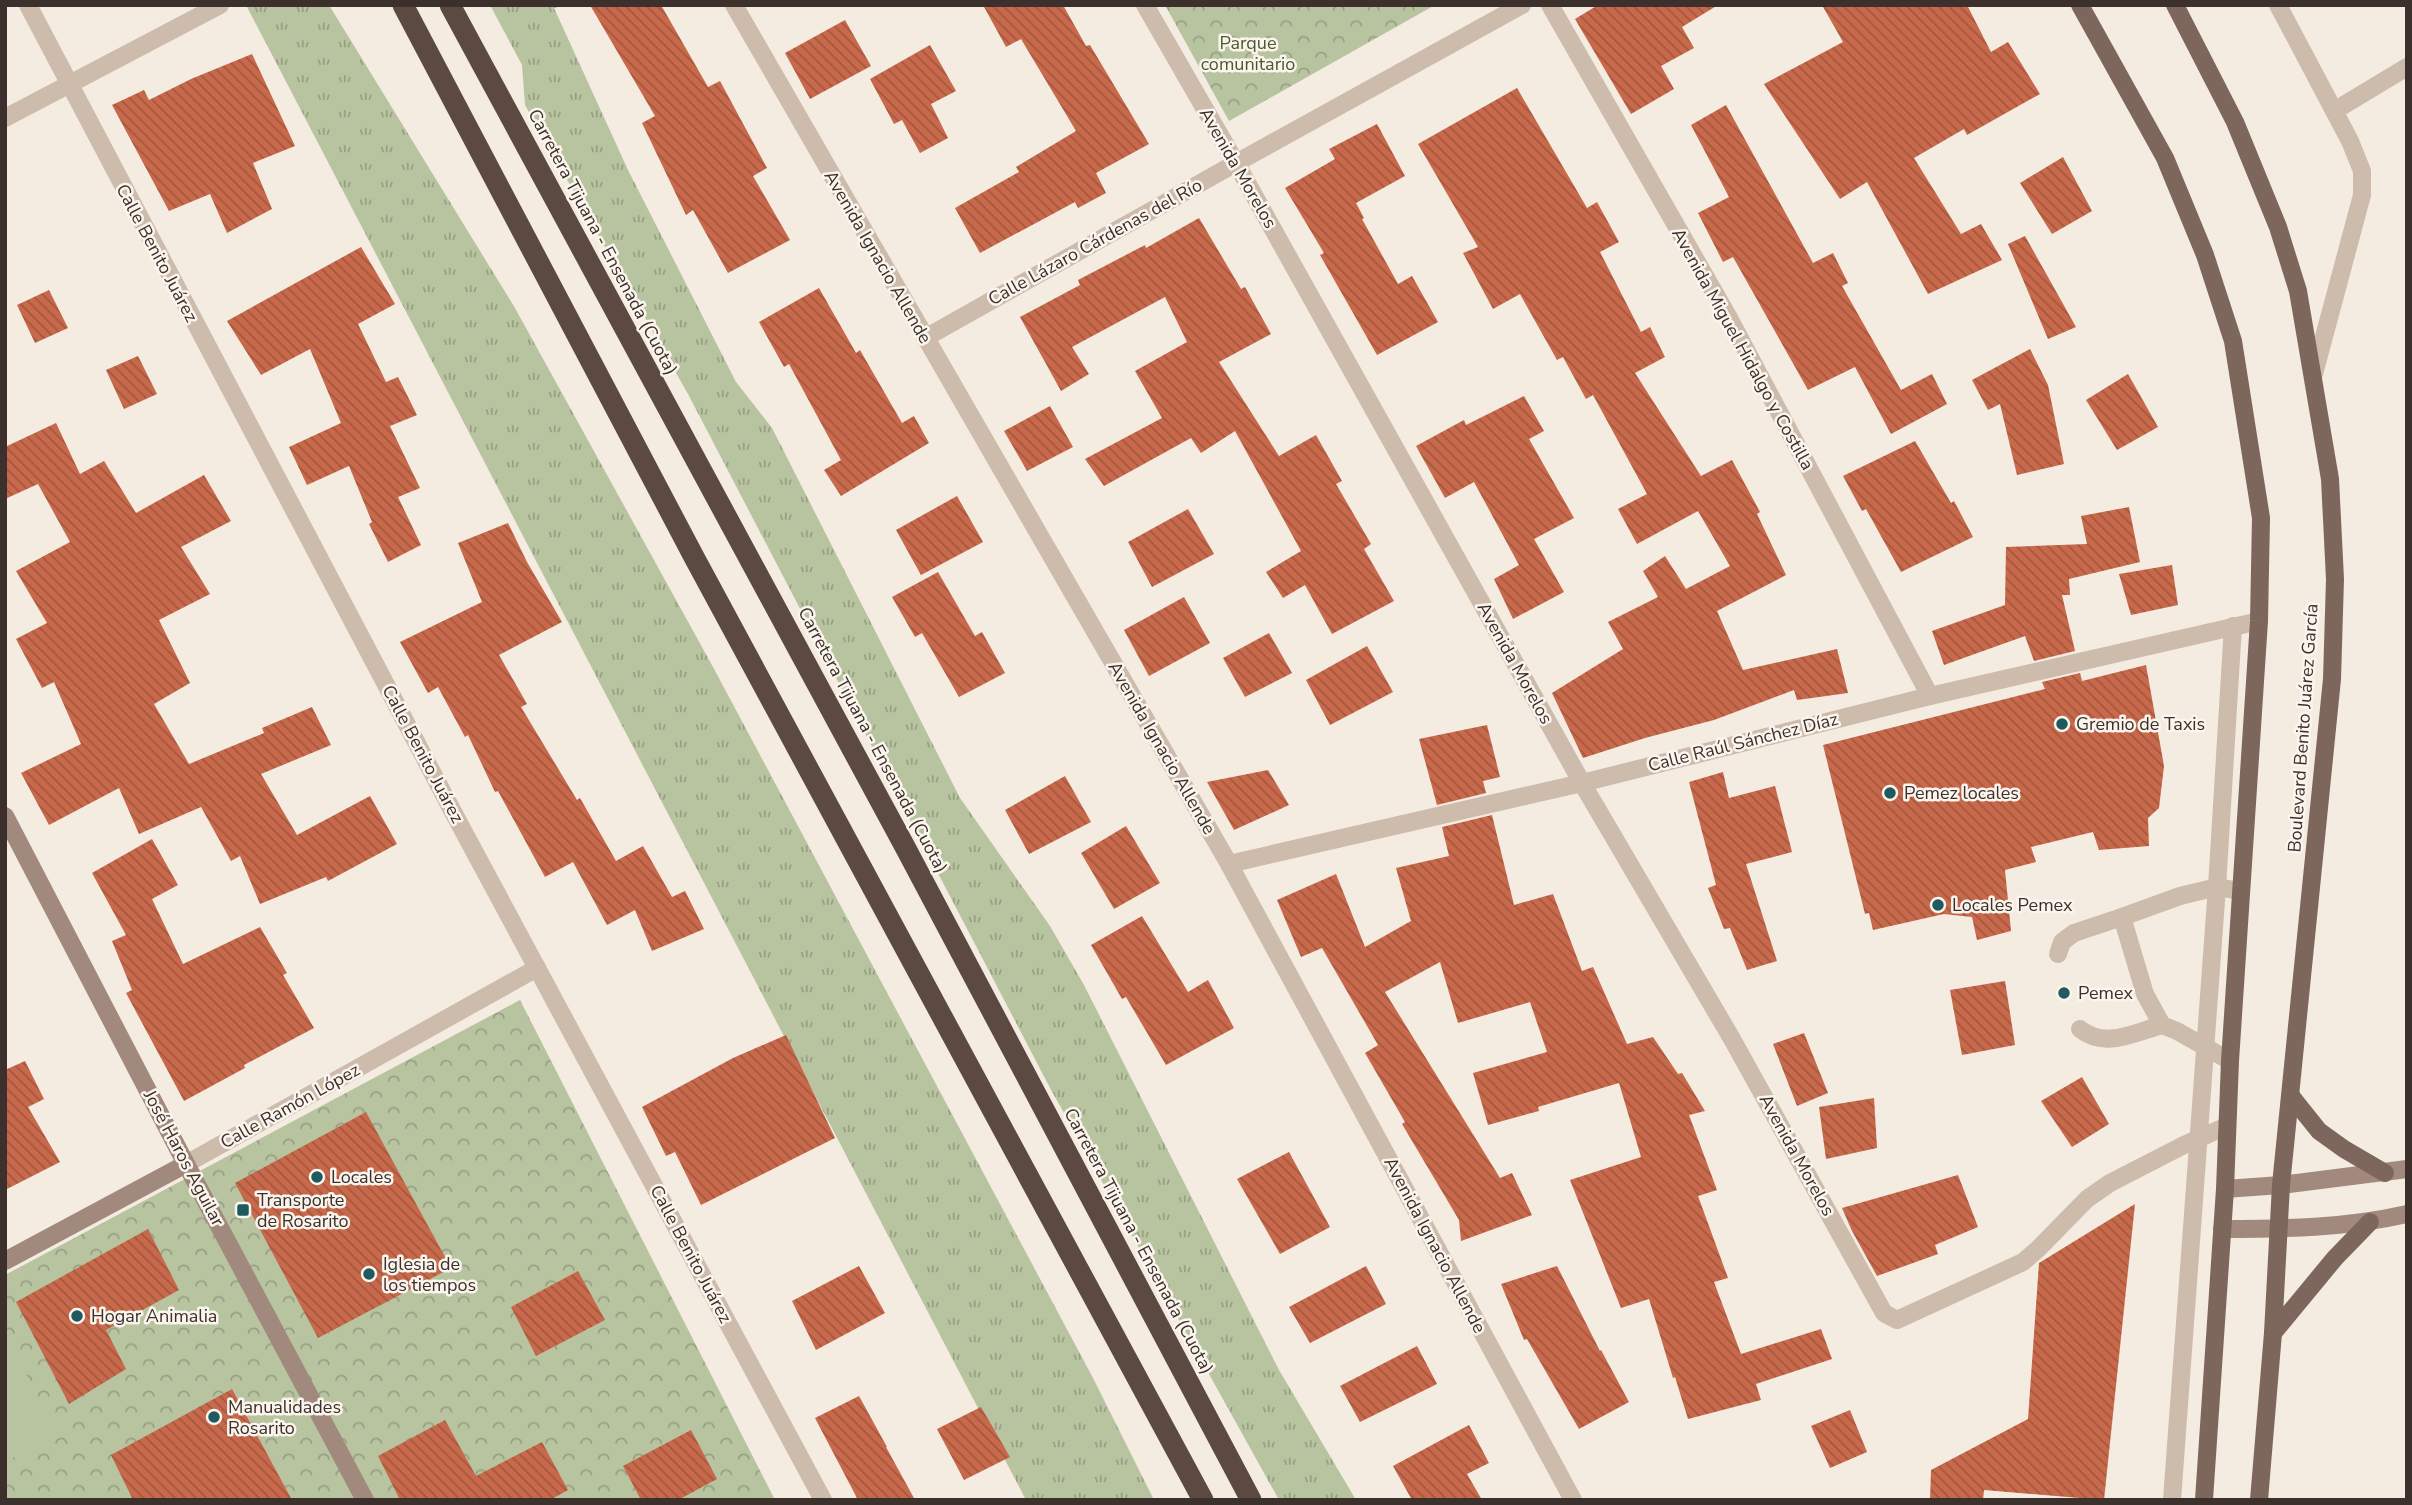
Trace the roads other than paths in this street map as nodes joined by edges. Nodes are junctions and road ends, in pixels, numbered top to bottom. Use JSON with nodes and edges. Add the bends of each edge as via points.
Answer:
{"nodes":[{"id":1,"x":28,"y":5,"type":"edge"},
{"id":2,"x":220,"y":5,"type":"edge"},
{"id":3,"x":403,"y":5,"type":"edge"},
{"id":4,"x":450,"y":5,"type":"edge"},
{"id":5,"x":734,"y":5,"type":"edge"},
{"id":6,"x":1145,"y":5,"type":"edge"},
{"id":7,"x":1522,"y":5,"type":"edge"},
{"id":8,"x":1550,"y":5,"type":"edge"},
{"id":9,"x":2080,"y":5,"type":"edge"},
{"id":10,"x":2175,"y":5,"type":"edge"},
{"id":11,"x":2278,"y":5,"type":"edge"},
{"id":12,"x":2407,"y":67,"type":"edge"},
{"id":13,"x":68,"y":85,"type":"junction"},
{"id":14,"x":2334,"y":111,"type":"junction"},
{"id":15,"x":5,"y":118,"type":"edge"},
{"id":16,"x":1236,"y":163,"type":"junction"},
{"id":17,"x":925,"y":338,"type":"junction"},
{"id":18,"x":2314,"y":374,"type":"junction"},
{"id":19,"x":2259,"y":621,"type":"junction"},
{"id":20,"x":2233,"y":626,"type":"junction"},
{"id":21,"x":1930,"y":696,"type":"junction"},
{"id":22,"x":1582,"y":783,"type":"junction"},
{"id":23,"x":5,"y":816,"type":"edge"},
{"id":24,"x":1229,"y":864,"type":"junction"},
{"id":25,"x":2217,"y":887,"type":"junction"},
{"id":26,"x":2240,"y":891,"type":"junction"},
{"id":27,"x":2122,"y":916,"type":"junction"},
{"id":28,"x":2059,"y":954,"type":"dead end"},
{"id":29,"x":537,"y":968,"type":"junction"},
{"id":30,"x":2162,"y":1025,"type":"junction"},
{"id":31,"x":2080,"y":1029,"type":"dead end"},
{"id":32,"x":2205,"y":1047,"type":"junction"},
{"id":33,"x":2230,"y":1061,"type":"junction"},
{"id":34,"x":2291,"y":1096,"type":"junction"},
{"id":35,"x":2227,"y":1126,"type":"junction"},
{"id":36,"x":2199,"y":1138,"type":"junction"},
{"id":37,"x":186,"y":1164,"type":"junction"},
{"id":38,"x":2407,"y":1169,"type":"edge"},
{"id":39,"x":2385,"y":1173,"type":"junction"},
{"id":40,"x":2281,"y":1185,"type":"junction"},
{"id":41,"x":2225,"y":1189,"type":"junction"},
{"id":42,"x":2407,"y":1214,"type":"edge"},
{"id":43,"x":2370,"y":1222,"type":"junction"},
{"id":44,"x":2222,"y":1229,"type":"junction"},
{"id":45,"x":2279,"y":1229,"type":"junction"},
{"id":46,"x":5,"y":1261,"type":"edge"},
{"id":47,"x":2273,"y":1333,"type":"junction"},
{"id":48,"x":365,"y":1500,"type":"edge"},
{"id":49,"x":823,"y":1500,"type":"edge"},
{"id":50,"x":1203,"y":1500,"type":"edge"},
{"id":51,"x":1251,"y":1500,"type":"edge"},
{"id":52,"x":1573,"y":1500,"type":"edge"},
{"id":53,"x":2172,"y":1500,"type":"edge"},
{"id":54,"x":2204,"y":1500,"type":"edge"},
{"id":55,"x":2259,"y":1500,"type":"edge"}],
"edges":[{"from":1,"to":13,"type":"street","name":"Calle Benito Juárez"},
{"from":2,"to":13,"type":"street"},
{"from":3,"to":50,"type":"highway","via":[[694,557]]},
{"from":4,"to":51,"type":"highway","name":"Carretera Tijuana - Ensenada (Cuota)"},
{"from":5,"to":17,"type":"street","name":"Avenida Ignacio Allende"},
{"from":6,"to":16,"type":"street","name":"Avenida Morelos"},
{"from":7,"to":16,"type":"street","name":"Calle Lázaro Cárdenas del Río"},
{"from":8,"to":21,"type":"street","name":"Avenida Miguel Hidalgo y Costilla","via":[[1729,318]]},
{"from":9,"to":19,"type":"main road","via":[[2165,158],[2233,341],[2260,518]]},
{"from":10,"to":18,"type":"main road","name":"Boulevard Benito Juárez García","via":[[2235,122],[2278,227],[2298,291]]},
{"from":11,"to":14,"type":"street"},
{"from":12,"to":14,"type":"street"},
{"from":13,"to":15,"type":"street"},
{"from":13,"to":29,"type":"street","name":"Calle Benito Juárez"},
{"from":14,"to":18,"type":"street","via":[[2362,171],[2362,195]]},
{"from":16,"to":17,"type":"street","name":"Calle Lázaro Cárdenas del Río"},
{"from":16,"to":22,"type":"street","name":"Avenida Morelos"},
{"from":17,"to":24,"type":"street","name":"Avenida Ignacio Allende"},
{"from":18,"to":34,"type":"main road","name":"Boulevard Benito Juárez García","via":[[2330,479],[2335,592],[2332,679]]},
{"from":19,"to":20,"type":"street","name":"Calle Raúl Sánchez Díaz"},
{"from":19,"to":26,"type":"main road"},
{"from":20,"to":21,"type":"street","name":"Calle Raúl Sánchez Díaz"},
{"from":20,"to":25,"type":"street"},
{"from":21,"to":22,"type":"street","name":"Calle Raúl Sánchez Díaz"},
{"from":22,"to":24,"type":"street","name":"Calle Raúl Sánchez Díaz"},
{"from":22,"to":36,"type":"street","name":"Avenida Morelos","via":[[1890,1318],[1902,1318],[2023,1262],[2087,1199]]},
{"from":23,"to":37,"type":"street","name":"José Haros Aguilar"},
{"from":24,"to":52,"type":"street","name":"Avenida Ignacio Allende"},
{"from":25,"to":26,"type":"street"},
{"from":25,"to":27,"type":"street"},
{"from":25,"to":32,"type":"street"},
{"from":26,"to":33,"type":"main road"},
{"from":27,"to":28,"type":"street","via":[[2074,933],[2062,942]]},
{"from":27,"to":30,"type":"street","via":[[2145,994]]},
{"from":29,"to":37,"type":"street","name":"Calle Ramón López"},
{"from":29,"to":49,"type":"street","name":"Calle Benito Juárez"},
{"from":30,"to":31,"type":"street","via":[[2104,1041]]},
{"from":30,"to":32,"type":"street"},
{"from":32,"to":33,"type":"street"},
{"from":32,"to":36,"type":"street"},
{"from":33,"to":35,"type":"main road"},
{"from":34,"to":39,"type":"main road","via":[[2319,1131]]},
{"from":34,"to":40,"type":"main road","name":"Boulevard Benito Juárez García"},
{"from":35,"to":36,"type":"street"},
{"from":35,"to":41,"type":"main road"},
{"from":36,"to":53,"type":"street"},
{"from":37,"to":46,"type":"street","name":"Calle Ramón López"},
{"from":37,"to":48,"type":"street","name":"José Haros Aguilar"},
{"from":38,"to":39,"type":"street"},
{"from":39,"to":40,"type":"street"},
{"from":40,"to":41,"type":"street"},
{"from":40,"to":45,"type":"main road","name":"Boulevard Benito Juárez García"},
{"from":41,"to":44,"type":"main road"},
{"from":42,"to":43,"type":"street"},
{"from":43,"to":45,"type":"street"},
{"from":43,"to":47,"type":"main road"},
{"from":44,"to":45,"type":"street"},
{"from":44,"to":54,"type":"main road"},
{"from":45,"to":47,"type":"main road","name":"Boulevard Benito Juárez García"},
{"from":47,"to":55,"type":"main road","name":"Boulevard Benito Juárez García"}]}
